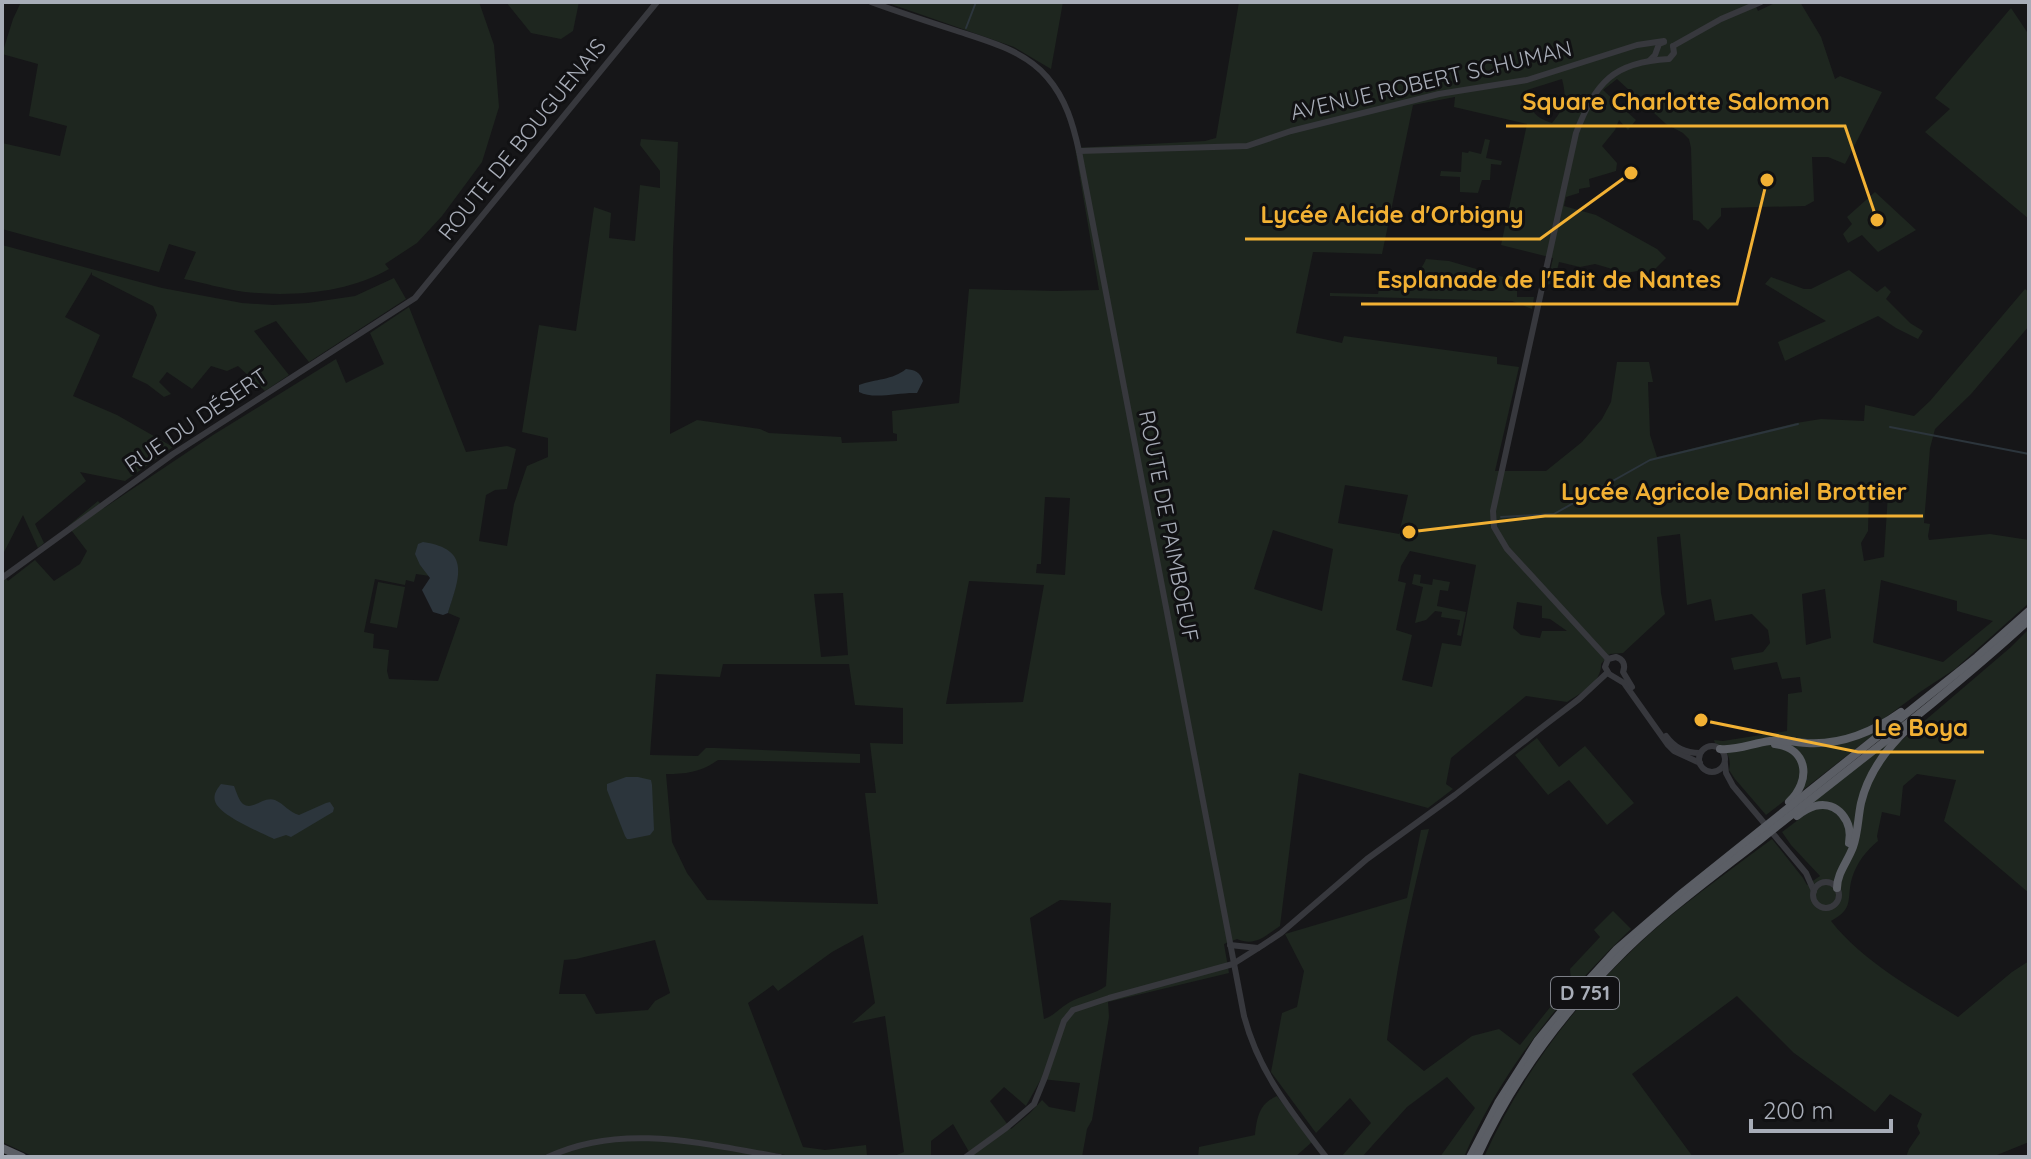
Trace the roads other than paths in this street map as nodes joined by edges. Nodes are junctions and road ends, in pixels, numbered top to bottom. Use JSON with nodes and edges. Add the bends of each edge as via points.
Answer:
{"nodes":[{"id":1,"x":657,"y":2,"type":"edge"},
{"id":2,"x":871,"y":2,"type":"edge"},
{"id":3,"x":1761,"y":2,"type":"edge"},
{"id":4,"x":1664,"y":41,"type":"junction"},
{"id":5,"x":1647,"y":43,"type":"junction"},
{"id":6,"x":1673,"y":46,"type":"junction"},
{"id":7,"x":1656,"y":50,"type":"junction"},
{"id":8,"x":1662,"y":59,"type":"junction"},
{"id":9,"x":1650,"y":60,"type":"junction"},
{"id":10,"x":1079,"y":151,"type":"junction"},
{"id":11,"x":415,"y":298,"type":"joint"},
{"id":12,"x":2,"y":578,"type":"edge"},
{"id":13,"x":2029,"y":611,"type":"edge"},
{"id":14,"x":2029,"y":620,"type":"edge"},
{"id":15,"x":1608,"y":659,"type":"junction"},
{"id":16,"x":1623,"y":672,"type":"junction"},
{"id":17,"x":1610,"y":674,"type":"junction"},
{"id":18,"x":1939,"y":697,"type":"junction"},
{"id":19,"x":1919,"y":704,"type":"junction"},
{"id":20,"x":1720,"y":749,"type":"junction"},
{"id":21,"x":1700,"y":753,"type":"junction"},
{"id":22,"x":1725,"y":762,"type":"junction"},
{"id":23,"x":1700,"y":763,"type":"junction"},
{"id":24,"x":1714,"y":772,"type":"junction"},
{"id":25,"x":1733,"y":786,"type":"junction"},
{"id":26,"x":1772,"y":830,"type":"junction"},
{"id":27,"x":1739,"y":847,"type":"junction"},
{"id":28,"x":1806,"y":873,"type":"junction"},
{"id":29,"x":1826,"y":882,"type":"junction"},
{"id":30,"x":1837,"y":888,"type":"junction"},
{"id":31,"x":1814,"y":891,"type":"junction"},
{"id":32,"x":1230,"y":945,"type":"junction"},
{"id":33,"x":1258,"y":948,"type":"junction"},
{"id":34,"x":1233,"y":964,"type":"junction"},
{"id":35,"x":2,"y":1148,"type":"edge"},
{"id":36,"x":22,"y":1157,"type":"edge"},
{"id":37,"x":548,"y":1157,"type":"edge"},
{"id":38,"x":780,"y":1157,"type":"edge"},
{"id":39,"x":966,"y":1157,"type":"edge"},
{"id":40,"x":1326,"y":1157,"type":"edge"},
{"id":41,"x":1470,"y":1157,"type":"edge"},
{"id":42,"x":1477,"y":1157,"type":"edge"}],
"edges":[{"from":1,"to":11,"type":"street","name":"ROUTE DE BOUGUENAIS"},
{"from":2,"to":10,"type":"street","name":"ROUTE DE PAIMBOEUF","via":[[996,43],[1031,63],[1061,96]]},
{"from":3,"to":6,"type":"street"},
{"from":4,"to":5,"type":"street","name":"AVENUE ROBERT SCHUMAN"},
{"from":4,"to":6,"type":"street"},
{"from":4,"to":7,"type":"street"},
{"from":5,"to":7,"type":"street"},
{"from":5,"to":10,"type":"street","name":"AVENUE ROBERT SCHUMAN","via":[[1527,80],[1439,94],[1247,146]]},
{"from":6,"to":8,"type":"street","via":[[1673,55]]},
{"from":7,"to":8,"type":"street"},
{"from":7,"to":9,"type":"street"},
{"from":8,"to":9,"type":"street"},
{"from":9,"to":15,"type":"street","via":[[1630,65],[1601,84],[1576,133],[1493,517],[1507,549]]},
{"from":10,"to":32,"type":"street","name":"ROUTE DE PAIMBOEUF"},
{"from":11,"to":12,"type":"street","name":"RUE DU DÉSERT","via":[[173,454]]},
{"from":13,"to":19,"type":"highway","number":"D 751"},
{"from":14,"to":18,"type":"highway","number":"D 751"},
{"from":15,"to":16,"type":"street","via":[[1622,660]]},
{"from":15,"to":17,"type":"street"},
{"from":16,"to":17,"type":"street"},
{"from":16,"to":21,"type":"street","via":[[1670,742]]},
{"from":17,"to":23,"type":"street","via":[[1625,683],[1670,747]]},
{"from":17,"to":33,"type":"street"},
{"from":18,"to":26,"type":"highway","number":"D 751"},
{"from":18,"to":30,"type":"highway","via":[[1893,742],[1873,772]]},
{"from":19,"to":20,"type":"highway","via":[[1843,740],[1769,741]]},
{"from":19,"to":27,"type":"highway","number":"D 751"},
{"from":20,"to":21,"type":"street","via":[[1709,746]]},
{"from":20,"to":22,"type":"street"},
{"from":21,"to":23,"type":"street"},
{"from":22,"to":24,"type":"street"},
{"from":22,"to":25,"type":"street"},
{"from":22,"to":27,"type":"highway","via":[[1735,753],[1780,745],[1796,753],[1803,768],[1795,796]]},
{"from":23,"to":24,"type":"street","via":[[1705,771]]},
{"from":24,"to":25,"type":"street"},
{"from":25,"to":28,"type":"street"},
{"from":26,"to":29,"type":"highway","via":[[1815,806],[1843,814],[1850,843]]},
{"from":26,"to":42,"type":"highway","number":"D 751","via":[[1656,922],[1584,993],[1534,1057]]},
{"from":27,"to":41,"type":"highway","number":"D 751","via":[[1637,930],[1574,996],[1518,1070]]},
{"from":28,"to":29,"type":"street"},
{"from":28,"to":31,"type":"street"},
{"from":29,"to":30,"type":"street"},
{"from":29,"to":31,"type":"street"},
{"from":30,"to":31,"type":"street","via":[[1839,899],[1826,908],[1815,902]]},
{"from":32,"to":33,"type":"street"},
{"from":32,"to":34,"type":"street","name":"ROUTE DE PAIMBOEUF"},
{"from":33,"to":34,"type":"street"},
{"from":34,"to":39,"type":"street","via":[[1073,1010],[1064,1021],[1034,1104]]},
{"from":34,"to":40,"type":"street","name":"ROUTE DE PAIMBOEUF","via":[[1259,1060]]},
{"from":35,"to":36,"type":"highway"},
{"from":37,"to":38,"type":"street","via":[[618,1138]]}]}
